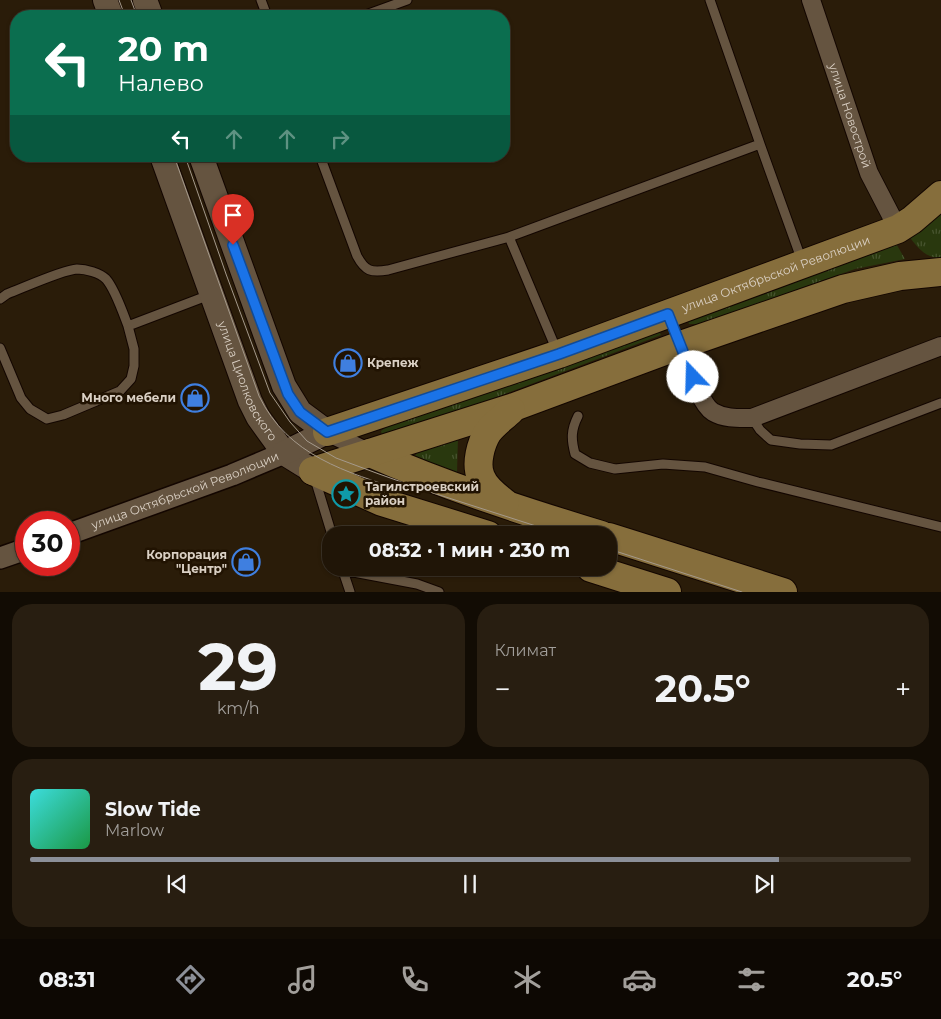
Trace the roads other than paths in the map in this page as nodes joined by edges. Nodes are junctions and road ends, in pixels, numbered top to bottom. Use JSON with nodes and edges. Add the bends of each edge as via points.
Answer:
{"nodes":[{"id":1,"x":407,"y":0,"type":"edge"},
{"id":2,"x":710,"y":0,"type":"edge"},
{"id":3,"x":811,"y":0,"type":"edge"},
{"id":4,"x":380,"y":10,"type":"edge"},
{"id":5,"x":760,"y":144,"type":"junction"},
{"id":6,"x":164,"y":162,"type":"edge"},
{"id":7,"x":203,"y":162,"type":"edge"},
{"id":8,"x":322,"y":162,"type":"edge"},
{"id":9,"x":941,"y":195,"type":"edge"},
{"id":10,"x":898,"y":229,"type":"junction"},
{"id":11,"x":509,"y":237,"type":"junction"},
{"id":12,"x":803,"y":265,"type":"junction"},
{"id":13,"x":941,"y":272,"type":"edge"},
{"id":14,"x":212,"y":294,"type":"junction"},
{"id":15,"x":0,"y":299,"type":"edge"},
{"id":16,"x":668,"y":314,"type":"junction"},
{"id":17,"x":128,"y":326,"type":"junction"},
{"id":18,"x":681,"y":345,"type":"junction"},
{"id":19,"x":941,"y":346,"type":"edge"},
{"id":20,"x":0,"y":348,"type":"edge"},
{"id":21,"x":559,"y":354,"type":"junction"},
{"id":22,"x":941,"y":403,"type":"edge"},
{"id":23,"x":514,"y":407,"type":"junction"},
{"id":24,"x":578,"y":416,"type":"dead end"},
{"id":25,"x":752,"y":418,"type":"junction"},
{"id":26,"x":327,"y":432,"type":"junction"},
{"id":27,"x":284,"y":453,"type":"junction"},
{"id":28,"x":370,"y":453,"type":"junction"},
{"id":29,"x":313,"y":471,"type":"junction"},
{"id":30,"x":508,"y":506,"type":"junction"},
{"id":31,"x":329,"y":526,"type":"edge"},
{"id":32,"x":459,"y":526,"type":"edge"},
{"id":33,"x":572,"y":526,"type":"edge"},
{"id":34,"x":941,"y":527,"type":"edge"},
{"id":35,"x":80,"y":530,"type":"edge"},
{"id":36,"x":617,"y":540,"type":"edge"},
{"id":37,"x":15,"y":553,"type":"edge"},
{"id":38,"x":0,"y":558,"type":"edge"},
{"id":39,"x":344,"y":576,"type":"edge"},
{"id":40,"x":370,"y":576,"type":"edge"},
{"id":41,"x":616,"y":576,"type":"edge"},
{"id":42,"x":418,"y":588,"type":"edge"},
{"id":43,"x":350,"y":592,"type":"edge"},
{"id":44,"x":439,"y":592,"type":"edge"},
{"id":45,"x":667,"y":592,"type":"edge"},
{"id":46,"x":782,"y":592,"type":"edge"}],
"edges":[{"from":1,"to":4,"type":"lane"},
{"from":2,"to":5,"type":"lane"},
{"from":3,"to":10,"type":"street","name":"улица Новострой","via":[[869,173]]},
{"from":5,"to":11,"type":"lane"},
{"from":5,"to":12,"type":"lane"},
{"from":6,"to":14,"type":"main road","name":"улица Циолковского"},
{"from":7,"to":26,"type":"main road","via":[[284,386],[300,412]]},
{"from":8,"to":11,"type":"lane","via":[[357,256],[366,268],[376,272],[388,270]]},
{"from":9,"to":10,"type":"main road","name":"улица Октябрьской Революции"},
{"from":10,"to":12,"type":"main road","name":"улица Октябрьской Революции"},
{"from":11,"to":21,"type":"lane"},
{"from":12,"to":16,"type":"main road","name":"улица Октябрьской Революции"},
{"from":13,"to":18,"type":"main road","via":[[900,276],[843,290]]},
{"from":14,"to":17,"type":"lane"},
{"from":14,"to":27,"type":"main road","name":"улица Циолковского","via":[[250,401]]},
{"from":15,"to":17,"type":"lane","via":[[63,273],[77,269],[94,272],[106,279]]},
{"from":16,"to":18,"type":"main road"},
{"from":16,"to":21,"type":"main road","name":"улица Октябрьской Революции"},
{"from":17,"to":20,"type":"lane","via":[[134,349],[131,379],[120,391],[63,415],[47,418],[30,409],[21,398]]},
{"from":18,"to":23,"type":"main road"},
{"from":18,"to":25,"type":"street","via":[[699,393],[712,412],[729,418]]},
{"from":19,"to":25,"type":"street"},
{"from":21,"to":26,"type":"main road","name":"улица Октябрьской Революции"},
{"from":22,"to":25,"type":"lane","via":[[831,445],[771,440]]},
{"from":23,"to":28,"type":"main road"},
{"from":23,"to":30,"type":"main road","via":[[489,431],[482,445],[479,463],[481,477],[491,492]]},
{"from":24,"to":34,"type":"lane","via":[[570,439],[575,454],[590,463],[616,469],[663,464],[705,467]]},
{"from":26,"to":27,"type":"main road","name":"улица Октябрьской Революции"},
{"from":26,"to":28,"type":"street"},
{"from":27,"to":29,"type":"main road","name":"улица Циолковского"},
{"from":27,"to":35,"type":"street","name":"улица Октябрьской Революции"},
{"from":28,"to":29,"type":"main road"},
{"from":28,"to":30,"type":"main road"},
{"from":29,"to":31,"type":"lane"},
{"from":29,"to":32,"type":"main road","name":"улица Циолковского","via":[[382,502]]},
{"from":30,"to":33,"type":"main road"},
{"from":36,"to":46,"type":"main road"},
{"from":37,"to":38,"type":"street"},
{"from":39,"to":43,"type":"lane"},
{"from":40,"to":42,"type":"lane"},
{"from":41,"to":45,"type":"main road"},
{"from":42,"to":44,"type":"lane"}]}
